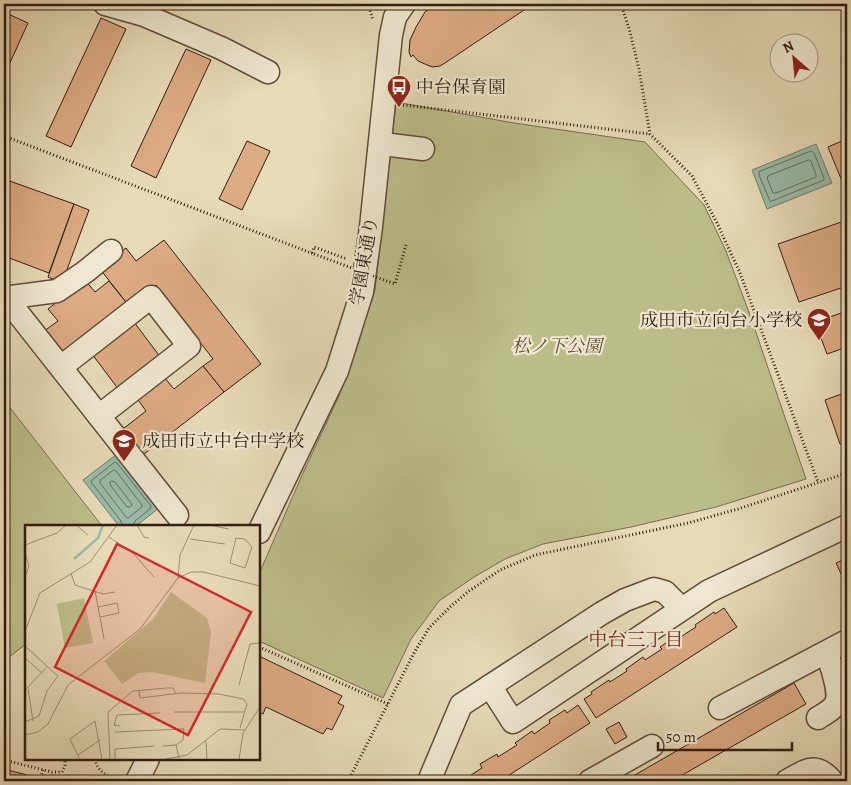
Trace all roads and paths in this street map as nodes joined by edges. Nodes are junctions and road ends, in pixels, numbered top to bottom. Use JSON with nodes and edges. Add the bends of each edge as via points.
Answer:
{"nodes":[{"id":1,"x":105,"y":4,"type":"edge"},
{"id":2,"x":368,"y":4,"type":"edge"},
{"id":3,"x":621,"y":4,"type":"edge"},
{"id":4,"x":396,"y":8,"type":"edge"},
{"id":5,"x":374,"y":25,"type":"dead end"},
{"id":6,"x":268,"y":72,"type":"dead end"},
{"id":7,"x":384,"y":103,"type":"junction"},
{"id":8,"x":650,"y":134,"type":"junction"},
{"id":9,"x":4,"y":136,"type":"edge"},
{"id":10,"x":380,"y":146,"type":"junction"},
{"id":11,"x":424,"y":149,"type":"dead end"},
{"id":12,"x":406,"y":245,"type":"dead end"},
{"id":13,"x":111,"y":251,"type":"dead end"},
{"id":14,"x":313,"y":253,"type":"junction"},
{"id":15,"x":350,"y":270,"type":"dead end"},
{"id":16,"x":5,"y":298,"type":"edge"},
{"id":17,"x":61,"y":367,"type":"junction"},
{"id":18,"x":100,"y":416,"type":"junction"},
{"id":19,"x":847,"y":473,"type":"edge"},
{"id":20,"x":818,"y":482,"type":"junction"},
{"id":21,"x":177,"y":515,"type":"dead end"},
{"id":22,"x":847,"y":526,"type":"edge"},
{"id":23,"x":260,"y":530,"type":"edge"},
{"id":24,"x":682,"y":609,"type":"junction"},
{"id":25,"x":847,"y":641,"type":"edge"},
{"id":26,"x":260,"y":647,"type":"edge"},
{"id":27,"x":826,"y":653,"type":"junction"},
{"id":28,"x":490,"y":686,"type":"junction"},
{"id":29,"x":388,"y":704,"type":"junction"},
{"id":30,"x":720,"y":708,"type":"dead end"},
{"id":31,"x":818,"y":718,"type":"dead end"},
{"id":32,"x":652,"y":746,"type":"dead end"},
{"id":33,"x":4,"y":760,"type":"edge"},
{"id":34,"x":65,"y":760,"type":"edge"},
{"id":35,"x":95,"y":760,"type":"edge"},
{"id":36,"x":148,"y":760,"type":"edge"},
{"id":37,"x":43,"y":770,"type":"junction"},
{"id":38,"x":40,"y":781,"type":"edge"},
{"id":39,"x":116,"y":781,"type":"edge"},
{"id":40,"x":137,"y":781,"type":"edge"},
{"id":41,"x":348,"y":781,"type":"edge"},
{"id":42,"x":429,"y":781,"type":"edge"},
{"id":43,"x":590,"y":781,"type":"edge"},
{"id":44,"x":787,"y":781,"type":"edge"},
{"id":45,"x":832,"y":781,"type":"edge"}],
"edges":[{"from":1,"to":6,"type":"street","via":[[144,15]]},
{"from":2,"to":5,"type":"path"},
{"from":3,"to":8,"type":"path","via":[[630,32]]},
{"from":4,"to":7,"type":"street","name":"学園東通り"},
{"from":7,"to":8,"type":"path"},
{"from":7,"to":10,"type":"street","name":"学園東通り"},
{"from":8,"to":20,"type":"path","via":[[692,176],[717,223],[740,273]]},
{"from":9,"to":14,"type":"path"},
{"from":10,"to":11,"type":"street"},
{"from":10,"to":23,"type":"street","name":"学園東通り","via":[[362,292],[337,371]]},
{"from":12,"to":14,"type":"path","bridge":true,"via":[[395,284]]},
{"from":13,"to":16,"type":"street","via":[[57,291]]},
{"from":14,"to":15,"type":"path","via":[[314,247],[353,261]]},
{"from":16,"to":17,"type":"street"},
{"from":17,"to":18,"type":"street"},
{"from":17,"to":18,"type":"street","via":[[150,297],[167,318],[189,346]]},
{"from":18,"to":21,"type":"street"},
{"from":19,"to":20,"type":"path"},
{"from":20,"to":29,"type":"path","via":[[688,523],[535,555],[500,570],[469,591],[430,628]]},
{"from":22,"to":24,"type":"street","via":[[709,591]]},
{"from":24,"to":28,"type":"street","via":[[665,592],[654,589],[631,598],[602,613]]},
{"from":24,"to":28,"type":"street","via":[[512,722]]},
{"from":25,"to":27,"type":"street"},
{"from":26,"to":29,"type":"path"},
{"from":27,"to":30,"type":"street"},
{"from":27,"to":31,"type":"street","via":[[838,695],[831,710]]},
{"from":28,"to":42,"type":"street","via":[[461,705]]},
{"from":29,"to":41,"type":"path"},
{"from":32,"to":43,"type":"street"},
{"from":33,"to":37,"type":"path"},
{"from":34,"to":37,"type":"path","via":[[62,772]]},
{"from":35,"to":39,"type":"path","via":[[100,771]]},
{"from":36,"to":40,"type":"street"},
{"from":37,"to":38,"type":"path"},
{"from":44,"to":45,"type":"street","via":[[806,770],[816,769]]}]}
